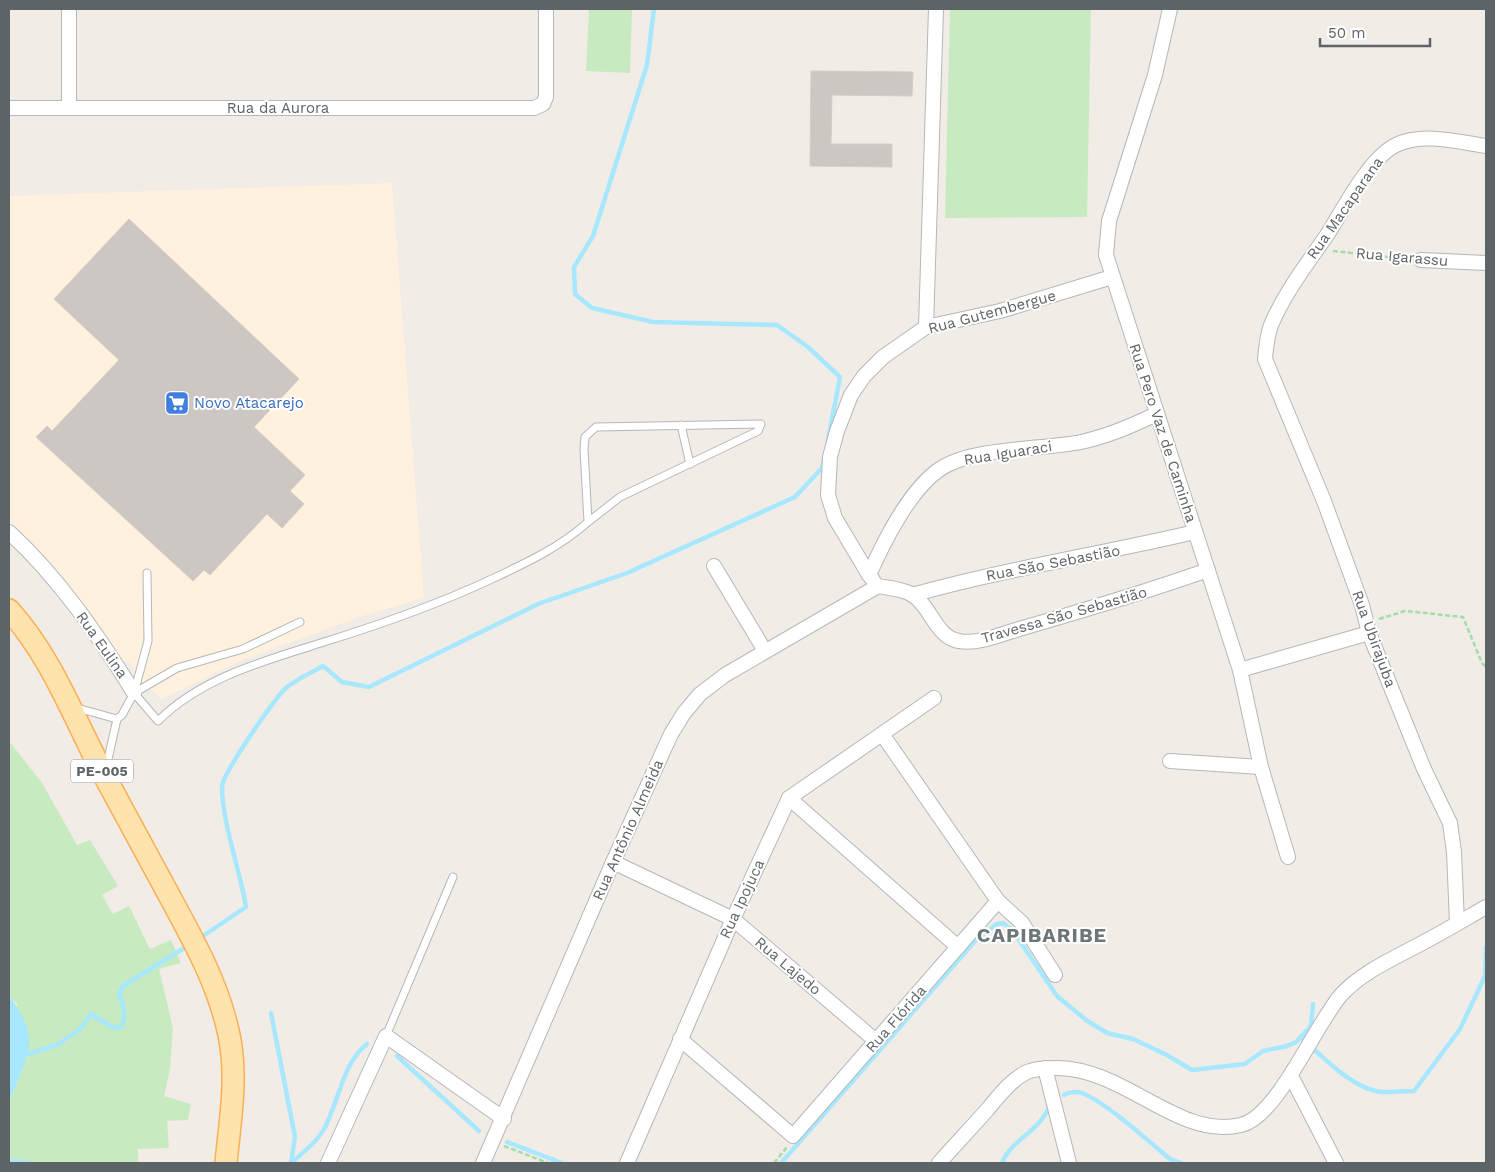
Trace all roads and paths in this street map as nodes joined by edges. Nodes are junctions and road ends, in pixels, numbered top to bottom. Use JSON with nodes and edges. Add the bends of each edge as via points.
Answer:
{"nodes":[{"id":1,"x":69,"y":9,"type":"edge"},
{"id":2,"x":546,"y":9,"type":"edge"},
{"id":3,"x":936,"y":9,"type":"edge"},
{"id":4,"x":1170,"y":9,"type":"edge"},
{"id":5,"x":69,"y":107,"type":"junction"},
{"id":6,"x":9,"y":108,"type":"edge"},
{"id":7,"x":1486,"y":146,"type":"edge"},
{"id":8,"x":1317,"y":249,"type":"junction"},
{"id":9,"x":1421,"y":260,"type":"joint"},
{"id":10,"x":1486,"y":263,"type":"edge"},
{"id":11,"x":1112,"y":277,"type":"junction"},
{"id":12,"x":926,"y":328,"type":"junction"},
{"id":13,"x":1265,"y":359,"type":"joint"},
{"id":14,"x":1156,"y":414,"type":"junction"},
{"id":15,"x":681,"y":425,"type":"junction"},
{"id":16,"x":690,"y":464,"type":"junction"},
{"id":17,"x":588,"y":522,"type":"junction"},
{"id":18,"x":9,"y":532,"type":"edge"},
{"id":19,"x":1195,"y":532,"type":"junction"},
{"id":20,"x":714,"y":566,"type":"dead end"},
{"id":21,"x":1208,"y":570,"type":"junction"},
{"id":22,"x":147,"y":573,"type":"dead end"},
{"id":23,"x":874,"y":581,"type":"junction"},
{"id":24,"x":912,"y":594,"type":"junction"},
{"id":25,"x":9,"y":610,"type":"edge"},
{"id":26,"x":300,"y":622,"type":"dead end"},
{"id":27,"x":1367,"y":628,"type":"junction"},
{"id":28,"x":765,"y":651,"type":"junction"},
{"id":29,"x":1486,"y":667,"type":"edge"},
{"id":30,"x":1240,"y":670,"type":"junction"},
{"id":31,"x":134,"y":693,"type":"junction"},
{"id":32,"x":934,"y":698,"type":"dead end"},
{"id":33,"x":70,"y":706,"type":"junction"},
{"id":34,"x":117,"y":719,"type":"junction"},
{"id":35,"x":882,"y":734,"type":"junction"},
{"id":36,"x":1170,"y":761,"type":"dead end"},
{"id":37,"x":1261,"y":767,"type":"junction"},
{"id":38,"x":105,"y":776,"type":"junction"},
{"id":39,"x":789,"y":798,"type":"junction"},
{"id":40,"x":1288,"y":857,"type":"dead end"},
{"id":41,"x":613,"y":862,"type":"junction"},
{"id":42,"x":453,"y":877,"type":"dead end"},
{"id":43,"x":998,"y":902,"type":"junction"},
{"id":44,"x":1486,"y":907,"type":"edge"},
{"id":45,"x":732,"y":919,"type":"junction"},
{"id":46,"x":1457,"y":923,"type":"junction"},
{"id":47,"x":958,"y":947,"type":"junction"},
{"id":48,"x":1055,"y":975,"type":"dead end"},
{"id":49,"x":386,"y":1036,"type":"junction"},
{"id":50,"x":680,"y":1039,"type":"junction"},
{"id":51,"x":876,"y":1041,"type":"junction"},
{"id":52,"x":1045,"y":1068,"type":"junction"},
{"id":53,"x":1291,"y":1076,"type":"junction"},
{"id":54,"x":504,"y":1119,"type":"junction"},
{"id":55,"x":793,"y":1136,"type":"junction"},
{"id":56,"x":493,"y":1142,"type":"junction"},
{"id":57,"x":226,"y":1163,"type":"edge"},
{"id":58,"x":328,"y":1163,"type":"edge"},
{"id":59,"x":483,"y":1163,"type":"edge"},
{"id":60,"x":548,"y":1163,"type":"edge"},
{"id":61,"x":627,"y":1163,"type":"edge"},
{"id":62,"x":774,"y":1163,"type":"edge"},
{"id":63,"x":939,"y":1163,"type":"edge"},
{"id":64,"x":1068,"y":1163,"type":"edge"},
{"id":65,"x":1336,"y":1163,"type":"edge"}],
"edges":[{"from":1,"to":5,"type":"street"},
{"from":2,"to":5,"type":"street","name":"Rua da Aurora","via":[[544,102],[534,108]]},
{"from":3,"to":12,"type":"street"},
{"from":4,"to":11,"type":"street","name":"Rua Pero Vaz de Caminha","via":[[1155,75],[1106,235],[1106,255]]},
{"from":5,"to":6,"type":"street","name":"Rua da Aurora"},
{"from":7,"to":8,"type":"street","name":"Rua Macaparana","via":[[1444,140],[1396,145],[1376,162]]},
{"from":8,"to":9,"type":"path","name":"Rua Igarassu"},
{"from":8,"to":13,"type":"street","name":"Rua Macaparana","via":[[1279,308],[1268,334]]},
{"from":9,"to":10,"type":"street","name":"Rua Igarassu"},
{"from":11,"to":12,"type":"street","name":"Rua Gutembergue","via":[[1000,311]]},
{"from":11,"to":14,"type":"street","name":"Rua Pero Vaz de Caminha"},
{"from":12,"to":23,"type":"street","name":"Rua Gutembergue","via":[[883,357],[857,385],[843,412],[830,457],[830,507]]},
{"from":13,"to":27,"type":"street","name":"Rua Ubirajuba","via":[[1324,501],[1362,605]]},
{"from":14,"to":19,"type":"street","name":"Rua Pero Vaz de Caminha"},
{"from":14,"to":23,"type":"street","name":"Rua Iguaraci","via":[[1082,442],[973,456],[939,470],[926,482],[888,534]]},
{"from":15,"to":16,"type":"lane"},
{"from":15,"to":16,"type":"lane","via":[[761,424],[758,431]]},
{"from":15,"to":17,"type":"lane","via":[[596,427],[591,430],[585,437],[584,449]]},
{"from":16,"to":17,"type":"lane","via":[[620,497]]},
{"from":17,"to":31,"type":"lane","via":[[573,536],[537,558],[440,603],[224,677],[190,695],[158,721]]},
{"from":18,"to":31,"type":"street","name":"Rua Eulina","via":[[56,581],[108,650]]},
{"from":19,"to":21,"type":"street","name":"Rua Pero Vaz de Caminha"},
{"from":19,"to":24,"type":"street","name":"Rua São Sebastião"},
{"from":20,"to":28,"type":"street"},
{"from":21,"to":24,"type":"street","name":"Travessa São Sebastião","via":[[1096,607],[964,642],[944,634]]},
{"from":21,"to":30,"type":"street","name":"Rua Pero Vaz de Caminha"},
{"from":22,"to":31,"type":"lane","via":[[148,641]]},
{"from":23,"to":24,"type":"street"},
{"from":23,"to":28,"type":"street","name":"Rua Antônio Almeida"},
{"from":25,"to":33,"type":"main road","number":"PE-005","via":[[31,639]]},
{"from":26,"to":31,"type":"lane","via":[[252,646],[177,668]]},
{"from":27,"to":29,"type":"path","via":[[1405,611],[1464,617]]},
{"from":27,"to":30,"type":"street"},
{"from":27,"to":46,"type":"street","name":"Rua Ubirajuba","via":[[1424,769],[1450,823]]},
{"from":28,"to":41,"type":"street","name":"Rua Antônio Almeida","via":[[700,694],[684,713],[671,734]]},
{"from":30,"to":37,"type":"street","name":"Rua Pero Vaz de Caminha"},
{"from":31,"to":34,"type":"lane","name":"Rua Eulina"},
{"from":32,"to":35,"type":"street"},
{"from":33,"to":34,"type":"lane"},
{"from":33,"to":38,"type":"main road","number":"PE-005"},
{"from":34,"to":38,"type":"lane","name":"Rua Eulina"},
{"from":35,"to":39,"type":"street"},
{"from":35,"to":43,"type":"street"},
{"from":36,"to":37,"type":"street"},
{"from":37,"to":40,"type":"street","name":"Rua Pero Vaz de Caminha"},
{"from":38,"to":57,"type":"main road","number":"PE-005","via":[[195,942],[223,1011],[233,1052],[234,1093]]},
{"from":39,"to":45,"type":"street","name":"Rua Ipojuca"},
{"from":39,"to":47,"type":"street"},
{"from":41,"to":45,"type":"street","name":"Rua Lajedo"},
{"from":41,"to":54,"type":"street","name":"Rua Antônio Almeida"},
{"from":42,"to":49,"type":"lane"},
{"from":43,"to":47,"type":"street","name":"Rua Flórida"},
{"from":43,"to":48,"type":"street","via":[[1022,923]]},
{"from":44,"to":46,"type":"street"},
{"from":45,"to":50,"type":"street","name":"Rua Ipojuca"},
{"from":45,"to":51,"type":"street","name":"Rua Lajedo"},
{"from":46,"to":53,"type":"street","via":[[1378,967],[1342,994],[1313,1035]]},
{"from":47,"to":51,"type":"street","name":"Rua Flórida"},
{"from":49,"to":54,"type":"street"},
{"from":49,"to":58,"type":"street"},
{"from":50,"to":55,"type":"street"},
{"from":50,"to":61,"type":"street","name":"Rua Ipojuca"},
{"from":51,"to":55,"type":"street","name":"Rua Flórida"},
{"from":52,"to":53,"type":"street","via":[[1074,1068],[1096,1074],[1123,1085],[1182,1119],[1216,1128],[1243,1125],[1264,1111]]},
{"from":52,"to":63,"type":"street","via":[[1025,1072],[1009,1085]]},
{"from":52,"to":64,"type":"street"},
{"from":53,"to":65,"type":"street"},
{"from":54,"to":56,"type":"street","name":"Rua Antônio Almeida"},
{"from":55,"to":62,"type":"path"},
{"from":56,"to":59,"type":"street","name":"Rua Antônio Almeida"},
{"from":56,"to":60,"type":"path"}]}
